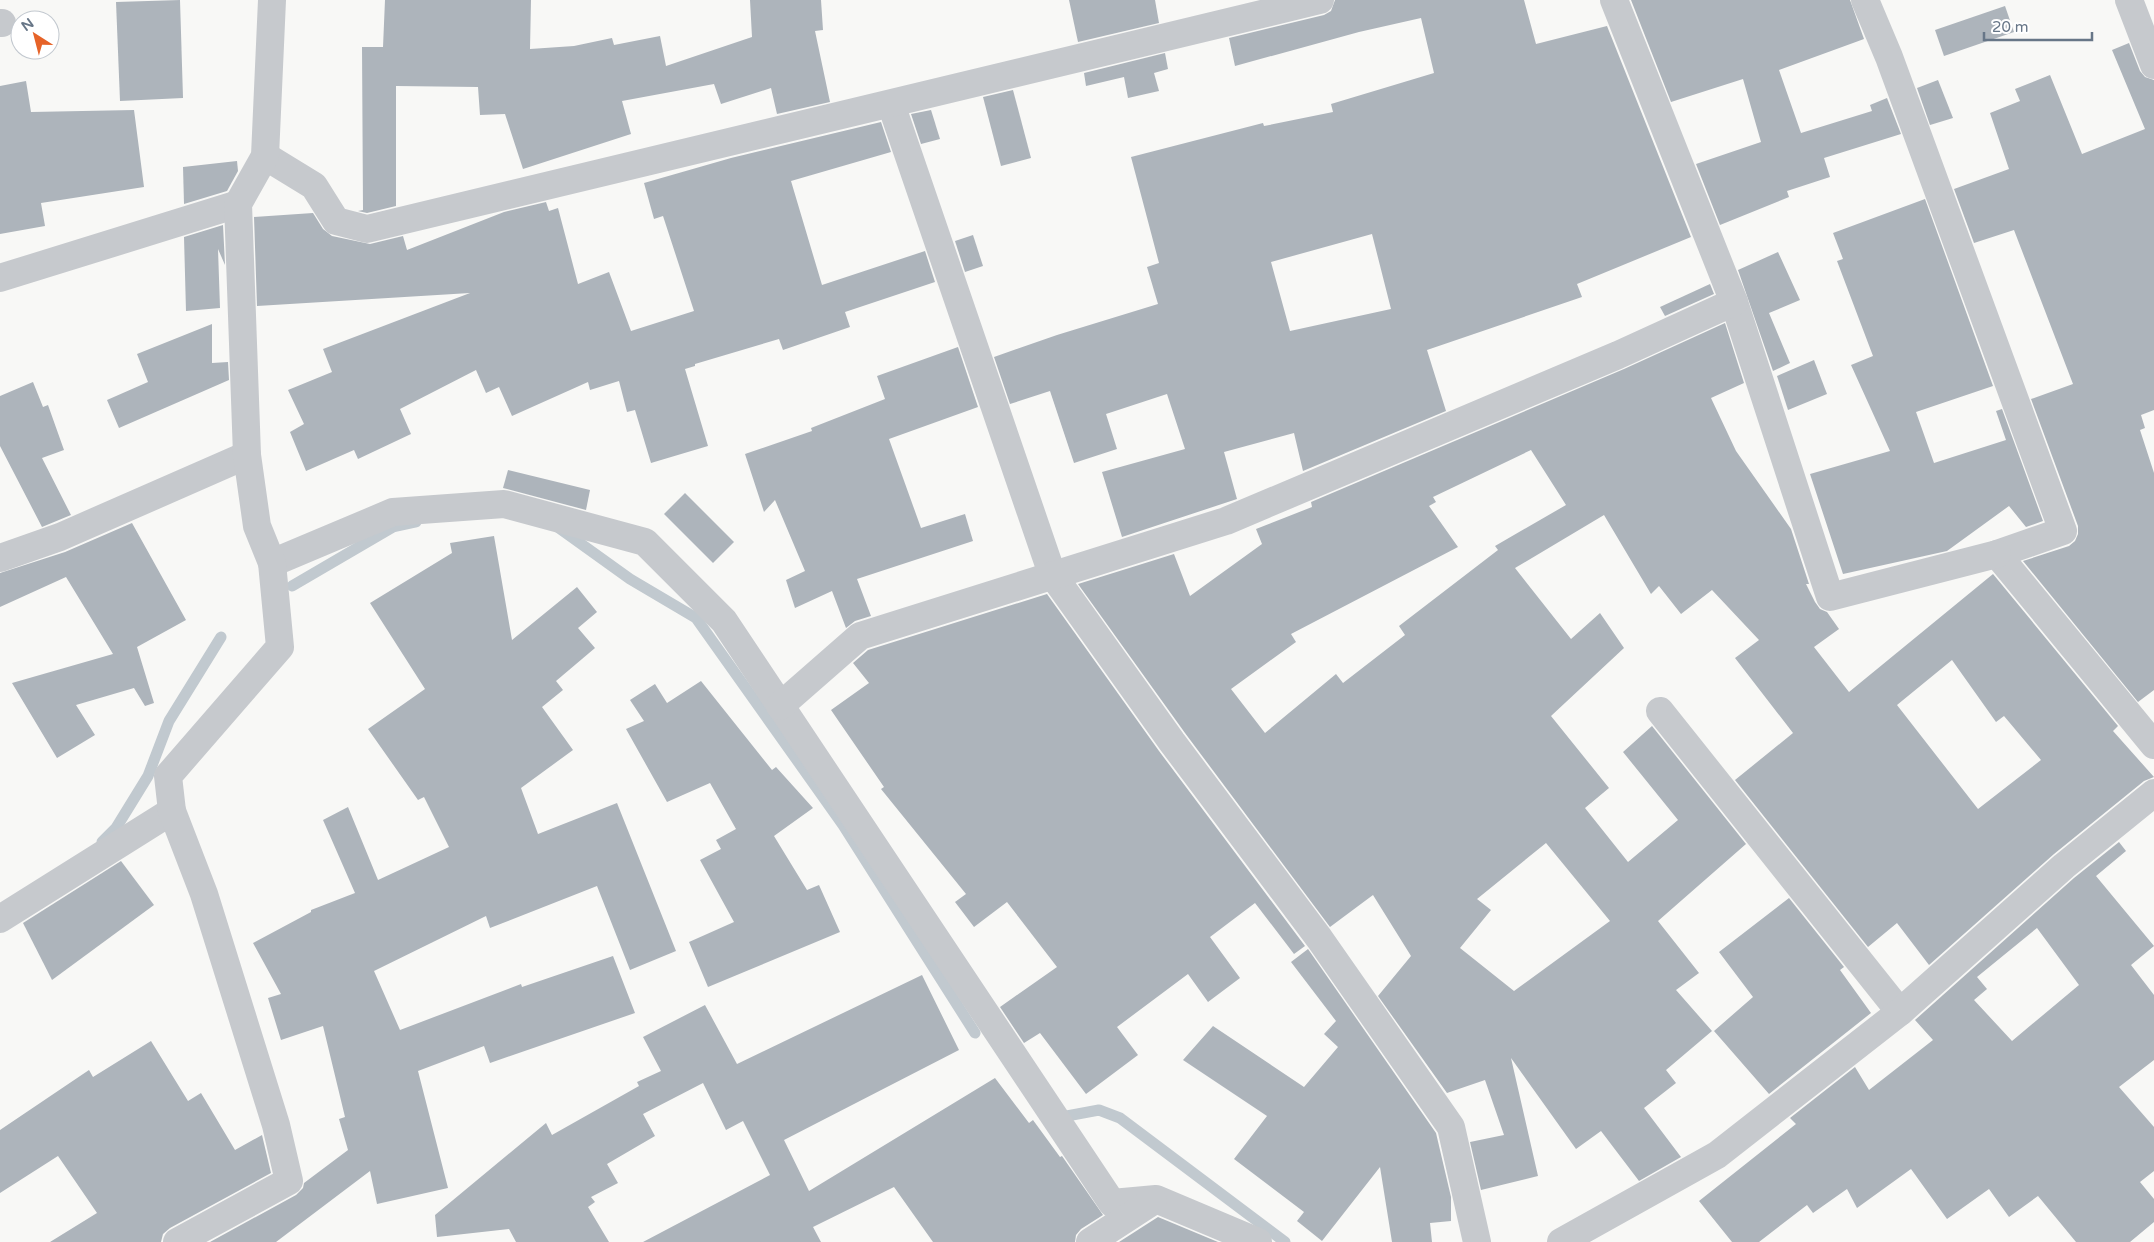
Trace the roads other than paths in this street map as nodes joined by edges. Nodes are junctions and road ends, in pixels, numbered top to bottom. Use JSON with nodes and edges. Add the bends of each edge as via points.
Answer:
{"nodes":[{"id":1,"x":272,"y":0,"type":"edge"},
{"id":2,"x":1320,"y":0,"type":"edge"},
{"id":3,"x":1614,"y":0,"type":"edge"},
{"id":4,"x":1865,"y":0,"type":"edge"},
{"id":5,"x":2129,"y":0,"type":"edge"},
{"id":6,"x":2154,"y":65,"type":"edge"},
{"id":7,"x":891,"y":104,"type":"junction"},
{"id":8,"x":265,"y":156,"type":"junction"},
{"id":9,"x":238,"y":204,"type":"junction"},
{"id":10,"x":0,"y":278,"type":"edge"},
{"id":11,"x":1734,"y":302,"type":"junction"},
{"id":12,"x":247,"y":455,"type":"junction"},
{"id":13,"x":1998,"y":554,"type":"junction"},
{"id":14,"x":0,"y":558,"type":"edge"},
{"id":15,"x":272,"y":563,"type":"junction"},
{"id":16,"x":1052,"y":574,"type":"junction"},
{"id":17,"x":780,"y":706,"type":"junction"},
{"id":18,"x":1660,"y":711,"type":"dead end"},
{"id":19,"x":2154,"y":745,"type":"edge"},
{"id":20,"x":2154,"y":793,"type":"edge"},
{"id":21,"x":172,"y":811,"type":"junction"},
{"id":22,"x":0,"y":919,"type":"edge"},
{"id":23,"x":1900,"y":1012,"type":"junction"},
{"id":24,"x":1156,"y":1199,"type":"junction"},
{"id":25,"x":177,"y":1242,"type":"edge"},
{"id":26,"x":1090,"y":1242,"type":"edge"},
{"id":27,"x":1258,"y":1242,"type":"edge"},
{"id":28,"x":1477,"y":1242,"type":"edge"},
{"id":29,"x":1562,"y":1242,"type":"edge"}],
"edges":[{"from":1,"to":8,"type":"street"},
{"from":2,"to":7,"type":"street"},
{"from":3,"to":11,"type":"street"},
{"from":4,"to":13,"type":"street","via":[[1893,67],[2063,531]]},
{"from":5,"to":6,"type":"street"},
{"from":7,"to":8,"type":"street","via":[[367,229],[336,221],[314,186]]},
{"from":7,"to":16,"type":"street"},
{"from":8,"to":9,"type":"street"},
{"from":9,"to":10,"type":"street"},
{"from":9,"to":12,"type":"street"},
{"from":11,"to":13,"type":"street","via":[[1830,597]]},
{"from":11,"to":16,"type":"street","via":[[1618,355],[1226,521]]},
{"from":12,"to":14,"type":"street","via":[[60,537]]},
{"from":12,"to":15,"type":"street","via":[[257,526]]},
{"from":13,"to":19,"type":"street"},
{"from":15,"to":17,"type":"street","via":[[393,512],[504,504],[645,542],[724,621]]},
{"from":15,"to":21,"type":"street","via":[[280,647],[168,776]]},
{"from":16,"to":17,"type":"street","via":[[860,636]]},
{"from":16,"to":28,"type":"street","via":[[1172,742],[1319,938],[1451,1127]]},
{"from":17,"to":24,"type":"street","via":[[1112,1203]]},
{"from":18,"to":23,"type":"street"},
{"from":20,"to":23,"type":"street","via":[[2064,866]]},
{"from":21,"to":22,"type":"street"},
{"from":21,"to":25,"type":"street","via":[[204,894],[276,1125],[289,1181]]},
{"from":23,"to":29,"type":"street","via":[[1717,1154]]},
{"from":24,"to":26,"type":"street"},
{"from":24,"to":27,"type":"street"}]}
